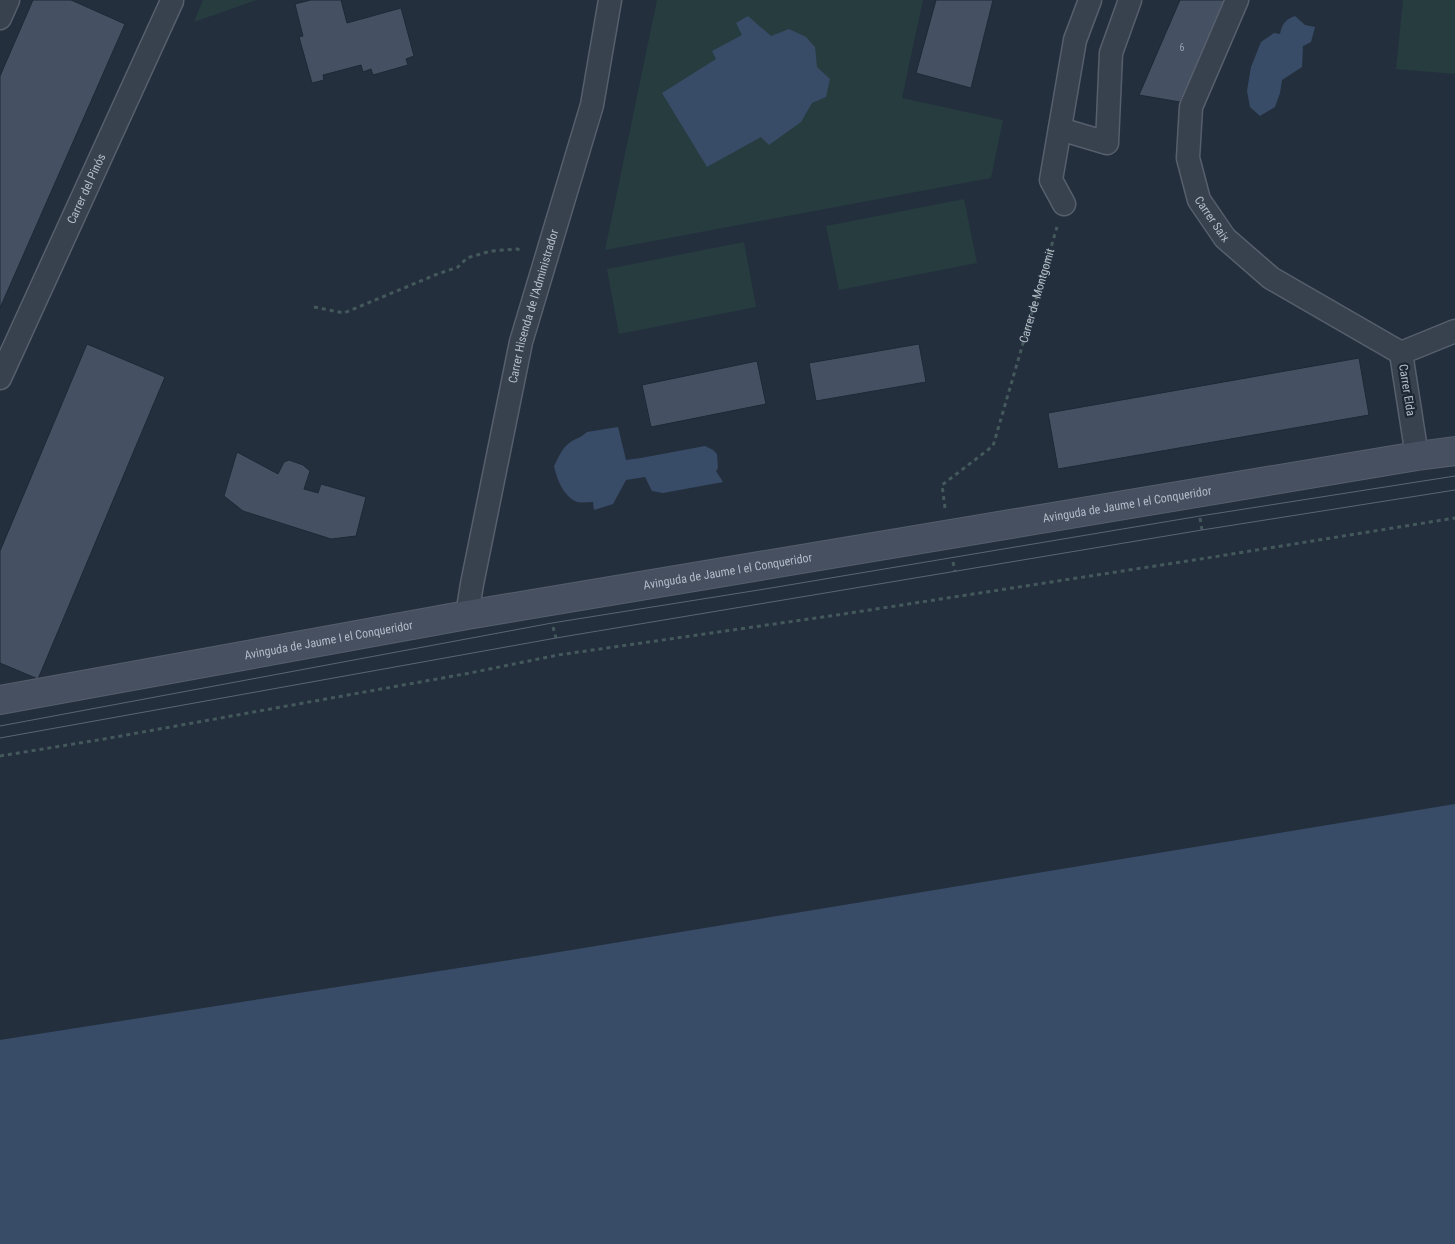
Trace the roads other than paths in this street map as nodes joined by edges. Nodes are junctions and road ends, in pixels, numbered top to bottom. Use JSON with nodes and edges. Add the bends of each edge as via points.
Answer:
{"nodes":[{"id":1,"x":8,"y":0,"type":"edge"},
{"id":2,"x":610,"y":0,"type":"edge"},
{"id":3,"x":1090,"y":0,"type":"edge"},
{"id":4,"x":1130,"y":0,"type":"edge"},
{"id":5,"x":1237,"y":0,"type":"edge"},
{"id":6,"x":172,"y":1,"type":"edge"},
{"id":7,"x":0,"y":18,"type":"edge"},
{"id":8,"x":1060,"y":129,"type":"junction"},
{"id":9,"x":1064,"y":204,"type":"road end"},
{"id":10,"x":1455,"y":332,"type":"edge"},
{"id":11,"x":1401,"y":353,"type":"junction"},
{"id":12,"x":0,"y":378,"type":"edge"},
{"id":13,"x":1455,"y":451,"type":"edge"},
{"id":14,"x":1417,"y":456,"type":"junction"},
{"id":15,"x":467,"y":615,"type":"junction"},
{"id":16,"x":0,"y":700,"type":"edge"}],
"edges":[{"from":1,"to":7,"type":"street"},
{"from":2,"to":15,"type":"street","name":"Carrer Hisenda de l'Administrador","via":[[592,105],[521,342]]},
{"from":3,"to":8,"type":"street","via":[[1075,40]]},
{"from":4,"to":8,"type":"street","via":[[1111,53],[1107,143]]},
{"from":5,"to":11,"type":"street","name":"Carrer Saix","via":[[1191,107],[1188,158],[1199,200],[1225,238],[1271,278]]},
{"from":6,"to":12,"type":"street","name":"Carrer del Pinós"},
{"from":8,"to":9,"type":"street","via":[[1051,180]]},
{"from":10,"to":11,"type":"street","name":"Carrer Elda"},
{"from":11,"to":14,"type":"street","name":"Carrer Elda"},
{"from":13,"to":14,"type":"street","name":"Avinguda de Jaume I el Conqueridor"},
{"from":14,"to":15,"type":"street","name":"Avinguda de Jaume I el Conqueridor"},
{"from":15,"to":16,"type":"street","name":"Avinguda de Jaume I el Conqueridor"}]}
